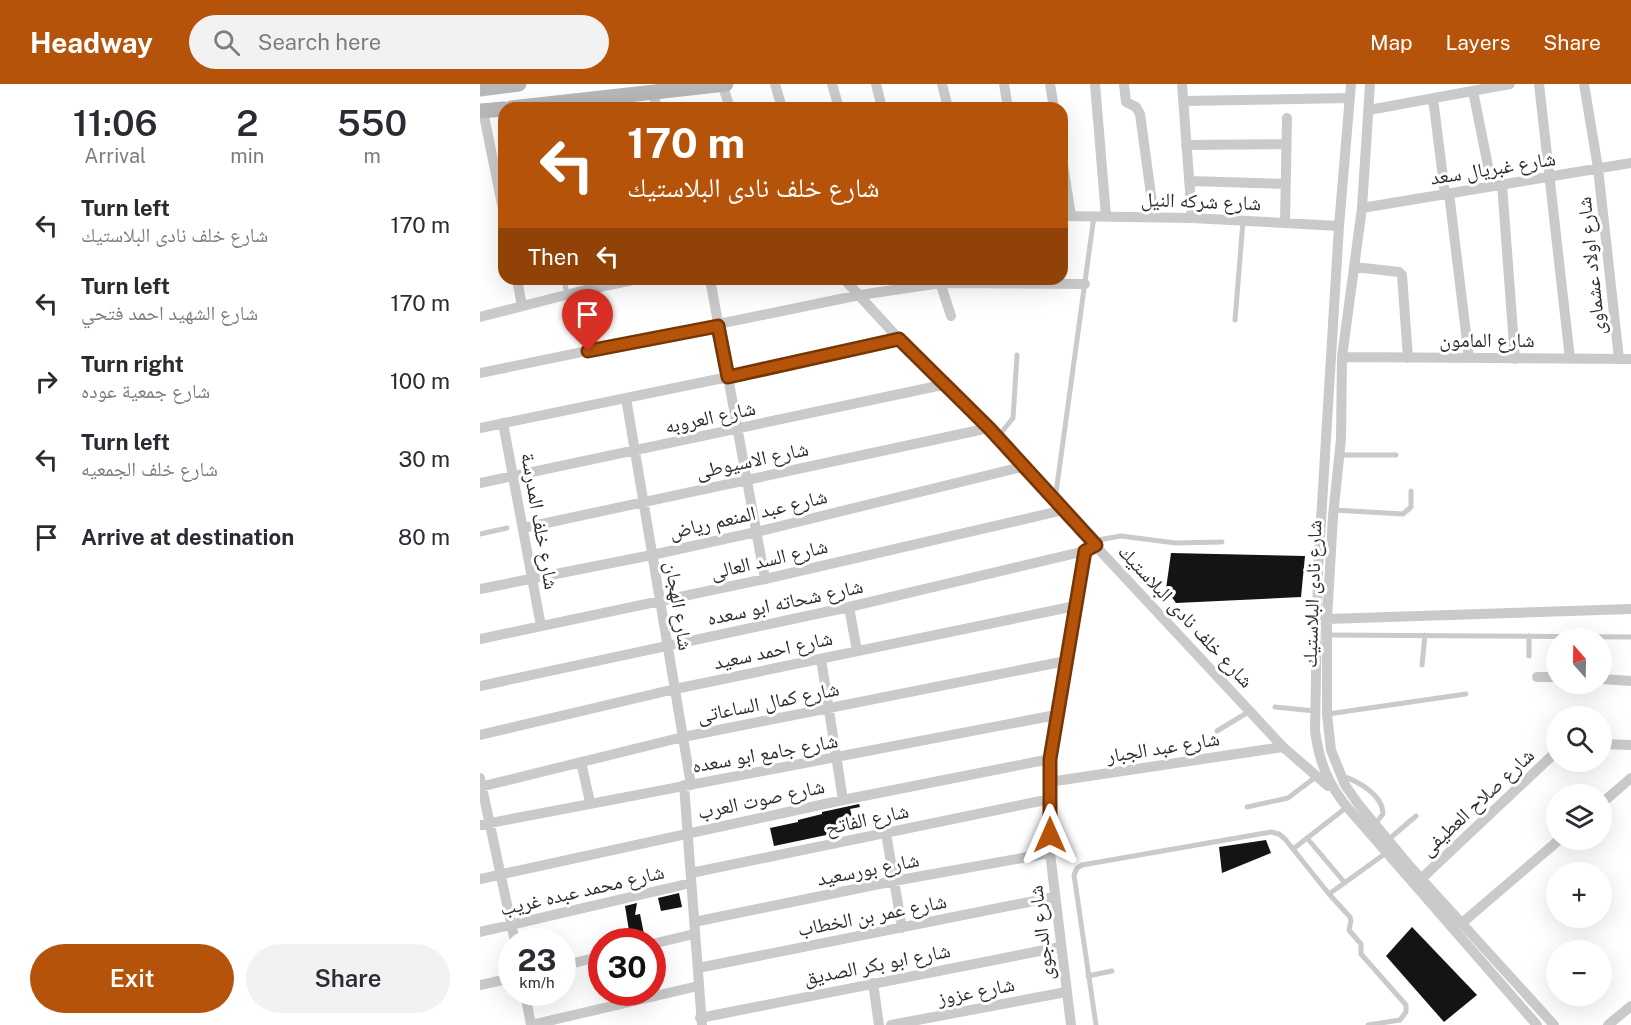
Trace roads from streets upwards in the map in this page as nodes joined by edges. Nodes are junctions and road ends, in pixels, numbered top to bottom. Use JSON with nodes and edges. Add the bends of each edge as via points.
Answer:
{"nodes":[{"id":1,"x":724,"y":84,"type":"edge"},
{"id":2,"x":775,"y":84,"type":"edge"},
{"id":3,"x":832,"y":84,"type":"edge"},
{"id":4,"x":876,"y":84,"type":"edge"},
{"id":5,"x":942,"y":84,"type":"edge"},
{"id":6,"x":1004,"y":84,"type":"edge"},
{"id":7,"x":1050,"y":84,"type":"edge"},
{"id":8,"x":1095,"y":84,"type":"edge"},
{"id":9,"x":1124,"y":84,"type":"edge"},
{"id":10,"x":1182,"y":84,"type":"edge"},
{"id":11,"x":1350,"y":84,"type":"edge"},
{"id":12,"x":1370,"y":84,"type":"edge"},
{"id":13,"x":1510,"y":84,"type":"edge"},
{"id":14,"x":1539,"y":84,"type":"edge"},
{"id":15,"x":1584,"y":84,"type":"edge"},
{"id":16,"x":508,"y":85,"type":"edge"},
{"id":17,"x":1495,"y":85,"type":"edge"},
{"id":18,"x":480,"y":89,"type":"edge"},
{"id":19,"x":1473,"y":91,"type":"junction"},
{"id":20,"x":1350,"y":98,"type":"junction"},
{"id":21,"x":1433,"y":98,"type":"junction"},
{"id":22,"x":1183,"y":101,"type":"junction"},
{"id":23,"x":657,"y":102,"type":"edge"},
{"id":24,"x":728,"y":102,"type":"edge"},
{"id":25,"x":780,"y":102,"type":"edge"},
{"id":26,"x":836,"y":102,"type":"edge"},
{"id":27,"x":880,"y":102,"type":"edge"},
{"id":28,"x":946,"y":102,"type":"edge"},
{"id":29,"x":1007,"y":102,"type":"edge"},
{"id":30,"x":1053,"y":102,"type":"edge"},
{"id":31,"x":498,"y":110,"type":"edge"},
{"id":32,"x":1369,"y":110,"type":"junction"},
{"id":33,"x":482,"y":111,"type":"edge"},
{"id":34,"x":1287,"y":118,"type":"dead end"},
{"id":35,"x":1286,"y":144,"type":"junction"},
{"id":36,"x":1186,"y":145,"type":"junction"},
{"id":37,"x":1631,"y":162,"type":"edge"},
{"id":38,"x":1598,"y":168,"type":"junction"},
{"id":39,"x":1551,"y":176,"type":"junction"},
{"id":40,"x":1189,"y":181,"type":"junction"},
{"id":41,"x":1286,"y":184,"type":"junction"},
{"id":42,"x":1497,"y":185,"type":"junction"},
{"id":43,"x":498,"y":186,"type":"edge"},
{"id":44,"x":1447,"y":194,"type":"junction"},
{"id":45,"x":1362,"y":208,"type":"junction"},
{"id":46,"x":1068,"y":216,"type":"edge"},
{"id":47,"x":1106,"y":216,"type":"junction"},
{"id":48,"x":1154,"y":217,"type":"junction"},
{"id":49,"x":1192,"y":218,"type":"junction"},
{"id":50,"x":1285,"y":222,"type":"junction"},
{"id":51,"x":1339,"y":226,"type":"junction"},
{"id":52,"x":1354,"y":267,"type":"junction"},
{"id":53,"x":1068,"y":284,"type":"edge"},
{"id":54,"x":1085,"y":284,"type":"road end"},
{"id":55,"x":518,"y":285,"type":"edge"},
{"id":56,"x":583,"y":285,"type":"edge"},
{"id":57,"x":711,"y":285,"type":"edge"},
{"id":58,"x":850,"y":285,"type":"edge"},
{"id":59,"x":890,"y":285,"type":"edge"},
{"id":60,"x":921,"y":285,"type":"edge"},
{"id":61,"x":941,"y":285,"type":"edge"},
{"id":62,"x":892,"y":291,"type":"junction"},
{"id":63,"x":860,"y":295,"type":"junction"},
{"id":64,"x":522,"y":306,"type":"junction"},
{"id":65,"x":951,"y":316,"type":"dead end"},
{"id":66,"x":480,"y":317,"type":"edge"},
{"id":67,"x":718,"y":326,"type":"junction"},
{"id":68,"x":899,"y":339,"type":"junction"},
{"id":69,"x":1342,"y":357,"type":"junction"},
{"id":70,"x":1408,"y":358,"type":"junction"},
{"id":71,"x":1469,"y":358,"type":"junction"},
{"id":72,"x":1515,"y":359,"type":"junction"},
{"id":73,"x":1570,"y":359,"type":"junction"},
{"id":74,"x":1618,"y":359,"type":"junction"},
{"id":75,"x":1631,"y":359,"type":"edge"},
{"id":76,"x":480,"y":373,"type":"edge"},
{"id":77,"x":728,"y":377,"type":"junction"},
{"id":78,"x":947,"y":384,"type":"junction"},
{"id":79,"x":626,"y":398,"type":"junction"},
{"id":80,"x":503,"y":423,"type":"junction"},
{"id":81,"x":480,"y":428,"type":"edge"},
{"id":82,"x":989,"y":428,"type":"junction"},
{"id":83,"x":738,"y":430,"type":"junction"},
{"id":84,"x":635,"y":451,"type":"junction"},
{"id":85,"x":1023,"y":467,"type":"junction"},
{"id":86,"x":513,"y":476,"type":"junction"},
{"id":87,"x":747,"y":480,"type":"junction"},
{"id":88,"x":480,"y":483,"type":"edge"},
{"id":89,"x":644,"y":502,"type":"junction"},
{"id":90,"x":1064,"y":510,"type":"junction"},
{"id":91,"x":523,"y":528,"type":"junction"},
{"id":92,"x":756,"y":532,"type":"junction"},
{"id":93,"x":1094,"y":543,"type":"junction"},
{"id":94,"x":1085,"y":551,"type":"junction"},
{"id":95,"x":652,"y":555,"type":"junction"},
{"id":96,"x":532,"y":579,"type":"junction"},
{"id":97,"x":765,"y":579,"type":"junction"},
{"id":98,"x":480,"y":589,"type":"edge"},
{"id":99,"x":660,"y":602,"type":"junction"},
{"id":100,"x":1076,"y":606,"type":"junction"},
{"id":101,"x":849,"y":607,"type":"junction"},
{"id":102,"x":1631,"y":609,"type":"edge"},
{"id":103,"x":1327,"y":619,"type":"junction"},
{"id":104,"x":541,"y":626,"type":"junction"},
{"id":105,"x":480,"y":639,"type":"edge"},
{"id":106,"x":668,"y":645,"type":"junction"},
{"id":107,"x":857,"y":651,"type":"junction"},
{"id":108,"x":821,"y":659,"type":"junction"},
{"id":109,"x":1066,"y":661,"type":"junction"},
{"id":110,"x":1537,"y":676,"type":"dead end"},
{"id":111,"x":1546,"y":676,"type":"edge"},
{"id":112,"x":1612,"y":680,"type":"edge"},
{"id":113,"x":1631,"y":681,"type":"edge"},
{"id":114,"x":480,"y":686,"type":"edge"},
{"id":115,"x":675,"y":689,"type":"junction"},
{"id":116,"x":829,"y":708,"type":"junction"},
{"id":117,"x":1056,"y":716,"type":"junction"},
{"id":118,"x":480,"y":735,"type":"edge"},
{"id":119,"x":683,"y":737,"type":"junction"},
{"id":120,"x":1612,"y":744,"type":"edge"},
{"id":121,"x":1631,"y":745,"type":"edge"},
{"id":122,"x":1283,"y":747,"type":"junction"},
{"id":123,"x":837,"y":758,"type":"junction"},
{"id":124,"x":1050,"y":759,"type":"junction"},
{"id":125,"x":1546,"y":761,"type":"edge"},
{"id":126,"x":581,"y":762,"type":"junction"},
{"id":127,"x":1631,"y":778,"type":"edge"},
{"id":128,"x":1049,"y":782,"type":"junction"},
{"id":129,"x":481,"y":784,"type":"edge"},
{"id":130,"x":687,"y":785,"type":"junction"},
{"id":131,"x":1333,"y":790,"type":"junction"},
{"id":132,"x":1612,"y":794,"type":"edge"},
{"id":133,"x":1050,"y":799,"type":"junction"},
{"id":134,"x":843,"y":800,"type":"junction"},
{"id":135,"x":590,"y":802,"type":"junction"},
{"id":136,"x":484,"y":824,"type":"edge"},
{"id":137,"x":689,"y":833,"type":"junction"},
{"id":138,"x":886,"y":833,"type":"junction"},
{"id":139,"x":1547,"y":850,"type":"edge"},
{"id":140,"x":1050,"y":853,"type":"junction"},
{"id":141,"x":502,"y":874,"type":"junction"},
{"id":142,"x":691,"y":878,"type":"junction"},
{"id":143,"x":1422,"y":878,"type":"junction"},
{"id":144,"x":480,"y":879,"type":"edge"},
{"id":145,"x":894,"y":881,"type":"junction"},
{"id":146,"x":1054,"y":897,"type":"junction"},
{"id":147,"x":694,"y":922,"type":"junction"},
{"id":148,"x":1462,"y":923,"type":"junction"},
{"id":149,"x":513,"y":926,"type":"junction"},
{"id":150,"x":902,"y":927,"type":"junction"},
{"id":151,"x":480,"y":932,"type":"edge"},
{"id":152,"x":694,"y":934,"type":"junction"},
{"id":153,"x":666,"y":941,"type":"edge"},
{"id":154,"x":1060,"y":947,"type":"junction"},
{"id":155,"x":698,"y":968,"type":"junction"},
{"id":156,"x":498,"y":981,"type":"edge"},
{"id":157,"x":873,"y":983,"type":"junction"},
{"id":158,"x":480,"y":985,"type":"edge"},
{"id":159,"x":699,"y":986,"type":"junction"},
{"id":160,"x":1066,"y":992,"type":"junction"},
{"id":161,"x":527,"y":1006,"type":"edge"},
{"id":162,"x":1631,"y":1006,"type":"edge"},
{"id":163,"x":701,"y":1021,"type":"edge"},
{"id":164,"x":531,"y":1025,"type":"edge"},
{"id":165,"x":879,"y":1025,"type":"edge"},
{"id":166,"x":891,"y":1025,"type":"edge"},
{"id":167,"x":1071,"y":1025,"type":"edge"},
{"id":168,"x":1538,"y":1025,"type":"edge"},
{"id":169,"x":1554,"y":1025,"type":"edge"},
{"id":170,"x":1608,"y":1025,"type":"edge"}],
"edges":[{"from":1,"to":23,"type":"main road"},
{"from":1,"to":24,"type":"street"},
{"from":2,"to":25,"type":"street"},
{"from":3,"to":26,"type":"street"},
{"from":4,"to":27,"type":"street"},
{"from":5,"to":28,"type":"street"},
{"from":6,"to":29,"type":"street"},
{"from":7,"to":30,"type":"street"},
{"from":8,"to":47,"type":"street"},
{"from":9,"to":48,"type":"street","via":[[1126,102],[1140,114]]},
{"from":10,"to":22,"type":"street"},
{"from":11,"to":20,"type":"street","name":"شارع نادى البلاستيك"},
{"from":12,"to":32,"type":"street","name":"شارع نادى البلاستيك"},
{"from":13,"to":17,"type":"street"},
{"from":14,"to":39,"type":"street"},
{"from":15,"to":38,"type":"street","name":"شارع اولاد عشماوى"},
{"from":16,"to":18,"type":"main road"},
{"from":17,"to":19,"type":"street"},
{"from":19,"to":21,"type":"street"},
{"from":19,"to":42,"type":"street"},
{"from":20,"to":22,"type":"street"},
{"from":20,"to":51,"type":"street","name":"شارع نادى البلاستيك"},
{"from":21,"to":32,"type":"street"},
{"from":21,"to":44,"type":"street"},
{"from":22,"to":36,"type":"street"},
{"from":31,"to":33,"type":"main road"},
{"from":32,"to":45,"type":"street","name":"شارع نادى البلاستيك"},
{"from":33,"to":43,"type":"street"},
{"from":34,"to":35,"type":"street"},
{"from":35,"to":36,"type":"street"},
{"from":35,"to":41,"type":"street"},
{"from":36,"to":40,"type":"street"},
{"from":37,"to":38,"type":"street","name":"شارع غبريال سعد"},
{"from":38,"to":39,"type":"street","name":"شارع غبريال سعد"},
{"from":38,"to":74,"type":"street","name":"شارع اولاد عشماوى"},
{"from":39,"to":42,"type":"street","name":"شارع غبريال سعد"},
{"from":39,"to":73,"type":"street"},
{"from":40,"to":41,"type":"street"},
{"from":40,"to":49,"type":"street"},
{"from":41,"to":50,"type":"street"},
{"from":42,"to":44,"type":"street","name":"شارع غبريال سعد"},
{"from":42,"to":72,"type":"street"},
{"from":44,"to":45,"type":"street","name":"شارع غبريال سعد"},
{"from":44,"to":71,"type":"street"},
{"from":45,"to":52,"type":"street","name":"شارع نادى البلاستيك"},
{"from":46,"to":47,"type":"street","name":"شارع شركه النيل"},
{"from":47,"to":48,"type":"street","name":"شارع شركه النيل"},
{"from":48,"to":49,"type":"street","name":"شارع شركه النيل"},
{"from":49,"to":50,"type":"street","name":"شارع شركه النيل"},
{"from":50,"to":51,"type":"street","name":"شارع شركه النيل"},
{"from":51,"to":131,"type":"street","name":"شارع نادى البلاستيك","via":[[1318,570],[1315,711],[1317,752]]},
{"from":52,"to":69,"type":"street","name":"شارع نادى البلاستيك"},
{"from":52,"to":70,"type":"street","via":[[1402,275]]},
{"from":53,"to":54,"type":"street"},
{"from":55,"to":64,"type":"street"},
{"from":56,"to":64,"type":"street","via":[[567,295]]},
{"from":57,"to":67,"type":"street"},
{"from":58,"to":63,"type":"street","name":"شارع خلف نادى البلاستيك"},
{"from":59,"to":62,"type":"street"},
{"from":60,"to":62,"type":"street"},
{"from":61,"to":65,"type":"street"},
{"from":62,"to":63,"type":"street"},
{"from":63,"to":67,"type":"street"},
{"from":63,"to":68,"type":"street","name":"شارع خلف نادى البلاستيك"},
{"from":64,"to":66,"type":"street"},
{"from":67,"to":76,"type":"street"},
{"from":67,"to":77,"type":"street"},
{"from":68,"to":77,"type":"street"},
{"from":68,"to":78,"type":"street","name":"شارع خلف نادى البلاستيك"},
{"from":69,"to":70,"type":"street","name":"شارع المامون"},
{"from":69,"to":103,"type":"street","name":"شارع نادى البلاستيك"},
{"from":70,"to":71,"type":"street","name":"شارع المامون"},
{"from":71,"to":72,"type":"street","name":"شارع المامون"},
{"from":72,"to":73,"type":"street","name":"شارع المامون"},
{"from":73,"to":74,"type":"street","name":"شارع المامون"},
{"from":74,"to":75,"type":"street","name":"شارع المامون"},
{"from":77,"to":79,"type":"street"},
{"from":77,"to":83,"type":"street"},
{"from":78,"to":82,"type":"street","name":"شارع خلف نادى البلاستيك"},
{"from":78,"to":83,"type":"street","name":"شارع العروبه"},
{"from":79,"to":80,"type":"street"},
{"from":79,"to":84,"type":"street","name":"شارع الهجان"},
{"from":80,"to":81,"type":"street"},
{"from":80,"to":86,"type":"street","name":"شارع خلف المدرسة"},
{"from":82,"to":85,"type":"street","name":"شارع خلف نادى البلاستيك"},
{"from":82,"to":87,"type":"street","name":"شارع الاسيوطى"},
{"from":83,"to":84,"type":"street","name":"شارع العروبه"},
{"from":83,"to":87,"type":"street"},
{"from":84,"to":86,"type":"street","name":"شارع العروبه"},
{"from":84,"to":89,"type":"street","name":"شارع الهجان"},
{"from":85,"to":90,"type":"street","name":"شارع خلف نادى البلاستيك"},
{"from":85,"to":92,"type":"street","name":"شارع عبد المنعم رياض"},
{"from":86,"to":88,"type":"street","name":"شارع العروبه"},
{"from":86,"to":91,"type":"street","name":"شارع خلف المدرسة"},
{"from":87,"to":89,"type":"street","name":"شارع الاسيوطى"},
{"from":87,"to":92,"type":"street"},
{"from":89,"to":91,"type":"street","name":"شارع الاسيوطى"},
{"from":89,"to":95,"type":"street","name":"شارع الهجان"},
{"from":90,"to":93,"type":"street","name":"شارع خلف نادى البلاستيك"},
{"from":90,"to":97,"type":"street","name":"شارع السد العالى"},
{"from":91,"to":96,"type":"street","name":"شارع خلف المدرسة"},
{"from":92,"to":95,"type":"street","name":"شارع عبد المنعم رياض"},
{"from":92,"to":97,"type":"street"},
{"from":93,"to":94,"type":"street","name":"شارع شحاته ابو سعده"},
{"from":93,"to":122,"type":"street","name":"شارع خلف نادى البلاستيك"},
{"from":94,"to":100,"type":"street","name":"شارع الدجوى"},
{"from":94,"to":101,"type":"street","name":"شارع شحاته ابو سعده"},
{"from":95,"to":96,"type":"street","name":"شارع عبد المنعم رياض"},
{"from":95,"to":99,"type":"street","name":"شارع الهجان"},
{"from":96,"to":98,"type":"street","name":"شارع عبد المنعم رياض"},
{"from":96,"to":104,"type":"street","name":"شارع خلف المدرسة"},
{"from":97,"to":99,"type":"street","name":"شارع السد العالى"},
{"from":99,"to":104,"type":"street","name":"شارع السد العالى"},
{"from":99,"to":106,"type":"street","name":"شارع الهجان"},
{"from":100,"to":107,"type":"street","name":"شارع احمد سعيد"},
{"from":100,"to":109,"type":"street","name":"شارع الدجوى"},
{"from":101,"to":106,"type":"street","name":"شارع شحاته ابو سعده"},
{"from":101,"to":107,"type":"street"},
{"from":102,"to":103,"type":"street"},
{"from":103,"to":143,"type":"street","name":"شارع نادى البلاستيك","via":[[1331,750],[1359,805]]},
{"from":104,"to":105,"type":"street","name":"شارع السد العالى"},
{"from":106,"to":114,"type":"street","name":"شارع شحاته ابو سعده"},
{"from":106,"to":115,"type":"street","name":"شارع الهجان"},
{"from":107,"to":108,"type":"street","name":"شارع احمد سعيد"},
{"from":108,"to":115,"type":"street","name":"شارع احمد سعيد"},
{"from":108,"to":116,"type":"street"},
{"from":109,"to":116,"type":"street","name":"شارع كمال الساعاتى"},
{"from":109,"to":117,"type":"street","name":"شارع الدجوى"},
{"from":110,"to":111,"type":"street"},
{"from":112,"to":113,"type":"street"},
{"from":115,"to":118,"type":"street","name":"شارع احمد سعيد"},
{"from":115,"to":119,"type":"street","name":"شارع الهجان"},
{"from":116,"to":119,"type":"street","name":"شارع كمال الساعاتى"},
{"from":116,"to":123,"type":"street"},
{"from":117,"to":123,"type":"street","name":"شارع جامع ابو سعده"},
{"from":117,"to":124,"type":"street","name":"شارع الدجوى"},
{"from":119,"to":126,"type":"street","name":"شارع كمال الساعاتى"},
{"from":119,"to":130,"type":"street","name":"شارع الهجان"},
{"from":120,"to":121,"type":"street"},
{"from":122,"to":128,"type":"street","name":"شارع عبد الجبار"},
{"from":122,"to":131,"type":"street","name":"شارع خلف نادى البلاستيك"},
{"from":123,"to":130,"type":"street","name":"شارع جامع ابو سعده"},
{"from":123,"to":134,"type":"street"},
{"from":124,"to":128,"type":"street","name":"شارع الدجوى"},
{"from":124,"to":134,"type":"street","name":"شارع صوت العرب"},
{"from":125,"to":143,"type":"street","name":"شارع صلاح العطيفى"},
{"from":126,"to":129,"type":"street","name":"شارع كمال الساعاتى"},
{"from":126,"to":135,"type":"street"},
{"from":127,"to":132,"type":"street"},
{"from":128,"to":133,"type":"street","name":"شارع الدجوى"},
{"from":129,"to":136,"type":"street"},
{"from":130,"to":135,"type":"street","name":"شارع جامع ابو سعده"},
{"from":130,"to":137,"type":"street","name":"شارع الهجان"},
{"from":131,"to":168,"type":"street","name":"شارع نادى البلاستيك"},
{"from":133,"to":138,"type":"street","name":"شارع الفاتح"},
{"from":133,"to":140,"type":"street","name":"شارع الدجوى"},
{"from":134,"to":137,"type":"street","name":"شارع صوت العرب"},
{"from":135,"to":136,"type":"street","name":"شارع جامع ابو سعده"},
{"from":136,"to":141,"type":"street"},
{"from":137,"to":141,"type":"street","name":"شارع صوت العرب"},
{"from":137,"to":142,"type":"street","name":"شارع الهجان"},
{"from":138,"to":142,"type":"street","name":"شارع الفاتح"},
{"from":138,"to":145,"type":"street"},
{"from":139,"to":148,"type":"street"},
{"from":140,"to":145,"type":"street","name":"شارع بورسعيد"},
{"from":140,"to":146,"type":"street","name":"شارع الدجوى"},
{"from":141,"to":144,"type":"street","name":"شارع صوت العرب"},
{"from":141,"to":149,"type":"street"},
{"from":142,"to":147,"type":"street","name":"شارع الهجان"},
{"from":142,"to":149,"type":"street","name":"شارع محمد عبده غريب"},
{"from":143,"to":148,"type":"street","name":"شارع نادى البلاستيك"},
{"from":145,"to":147,"type":"street","name":"شارع بورسعيد"},
{"from":145,"to":150,"type":"street"},
{"from":146,"to":150,"type":"street","name":"شارع عمر بن الخطاب"},
{"from":146,"to":154,"type":"street","name":"شارع الدجوى"},
{"from":147,"to":152,"type":"street","name":"شارع الهجان"},
{"from":148,"to":169,"type":"street","name":"شارع نادى البلاستيك"},
{"from":149,"to":151,"type":"street","name":"شارع محمد عبده غريب"},
{"from":150,"to":155,"type":"street","name":"شارع عمر بن الخطاب"},
{"from":152,"to":153,"type":"street"},
{"from":152,"to":155,"type":"street","name":"شارع الهجان"},
{"from":154,"to":157,"type":"street","name":"شارع ابو بكر الصديق"},
{"from":154,"to":160,"type":"street","name":"شارع الدجوى"},
{"from":155,"to":159,"type":"street","name":"شارع الهجان"},
{"from":156,"to":158,"type":"street"},
{"from":157,"to":163,"type":"street","name":"شارع ابو بكر الصديق"},
{"from":157,"to":165,"type":"street"},
{"from":159,"to":163,"type":"street","name":"شارع الهجان"},
{"from":159,"to":164,"type":"street"},
{"from":160,"to":166,"type":"street","name":"شارع عزوز"},
{"from":160,"to":167,"type":"street","name":"شارع الدجوى"},
{"from":161,"to":164,"type":"street"},
{"from":162,"to":170,"type":"street"}]}
